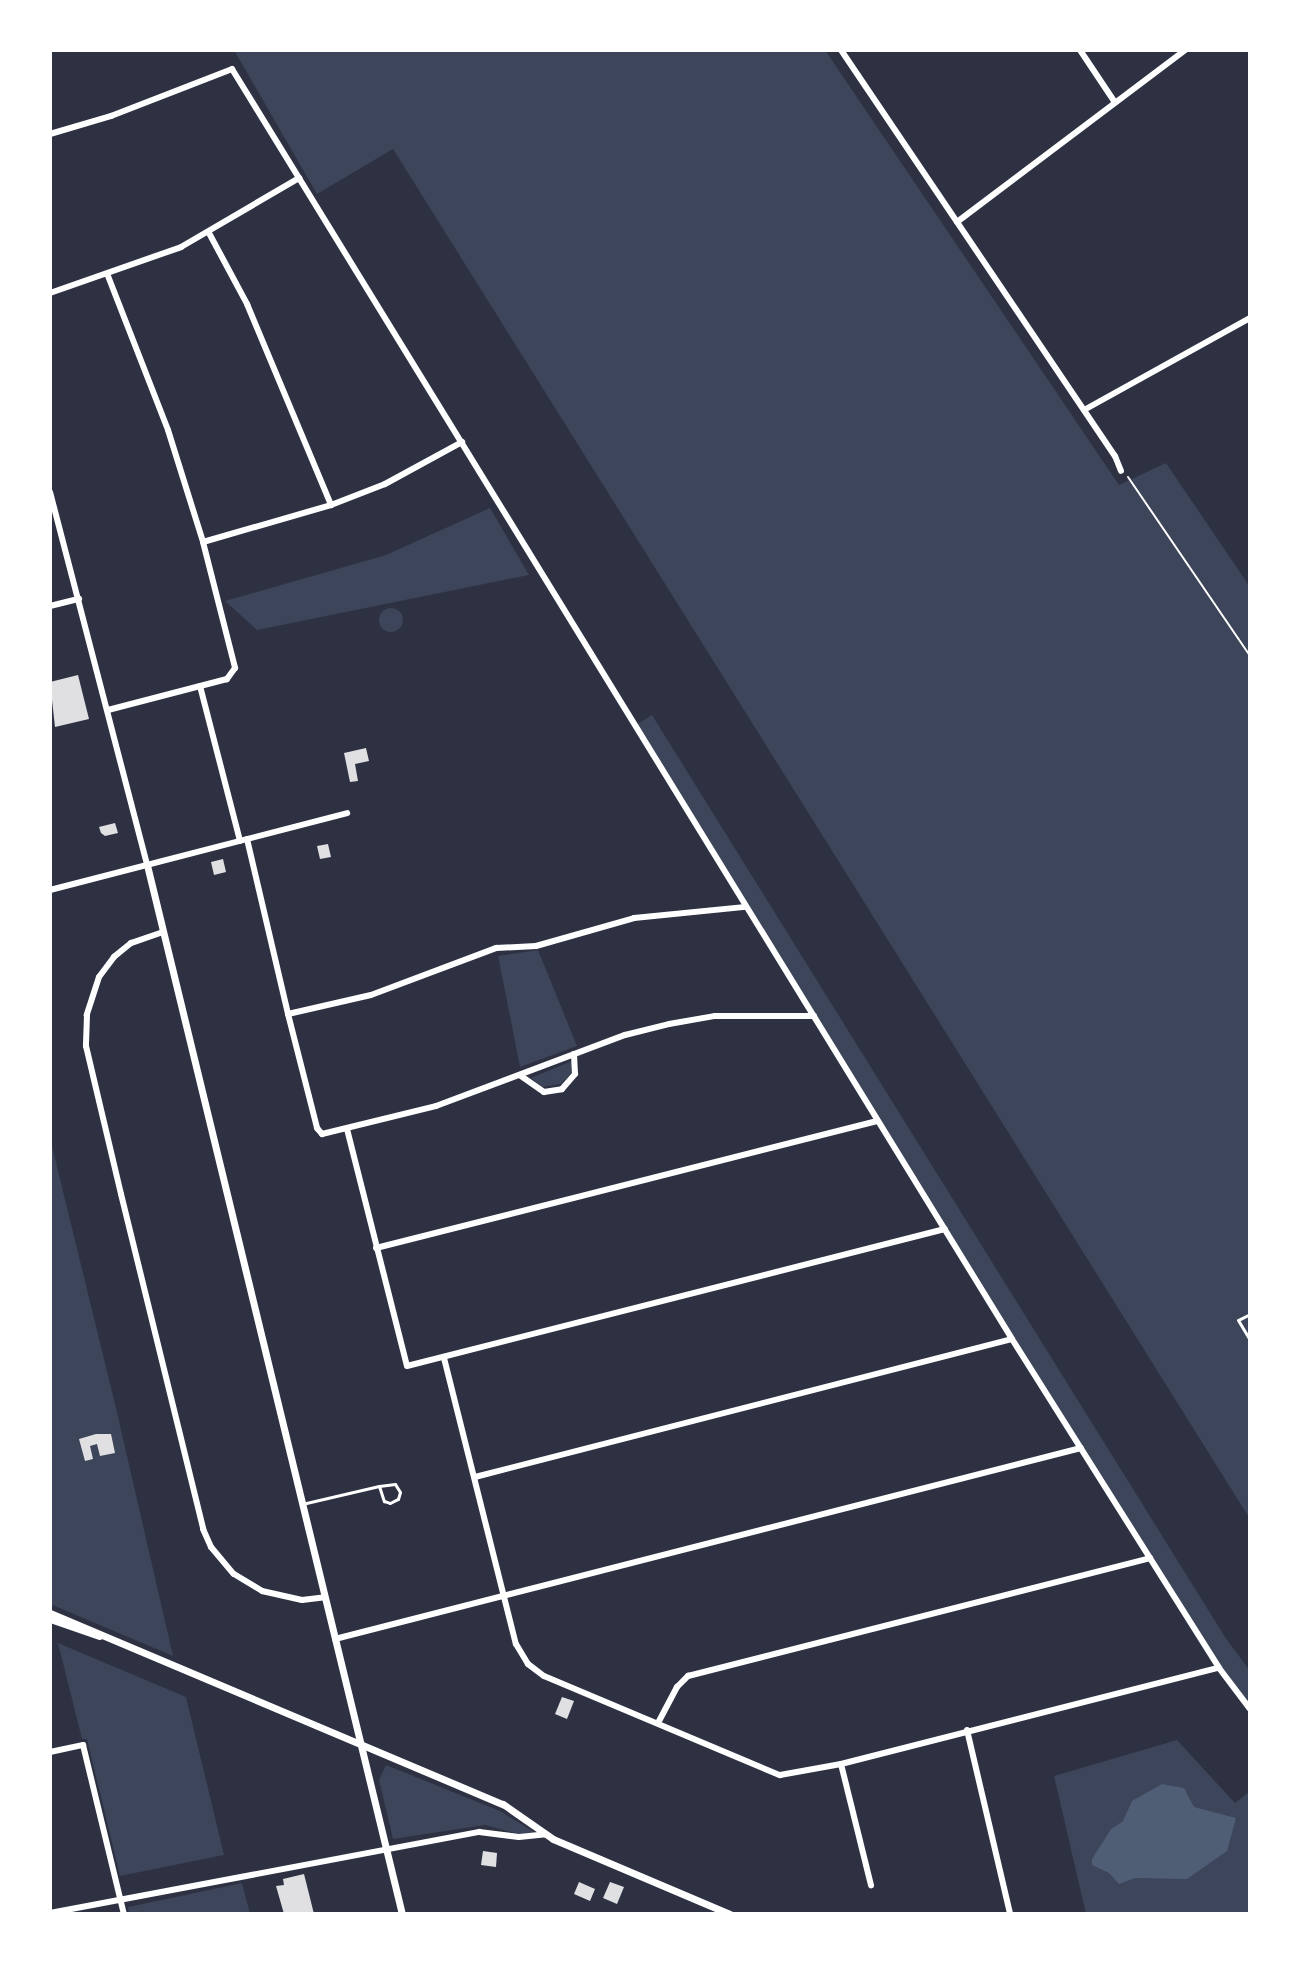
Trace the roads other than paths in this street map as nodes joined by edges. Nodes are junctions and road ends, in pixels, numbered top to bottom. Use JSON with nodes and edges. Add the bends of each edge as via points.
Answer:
{"nodes":[{"id":1,"x":841,"y":50,"type":"edge"},
{"id":2,"x":1080,"y":50,"type":"edge"},
{"id":3,"x":1185,"y":50,"type":"edge"},
{"id":4,"x":1114,"y":101,"type":"junction"},
{"id":5,"x":50,"y":134,"type":"edge"},
{"id":6,"x":299,"y":178,"type":"junction"},
{"id":7,"x":957,"y":222,"type":"junction"},
{"id":8,"x":209,"y":233,"type":"junction"},
{"id":9,"x":108,"y":276,"type":"junction"},
{"id":10,"x":50,"y":293,"type":"edge"},
{"id":11,"x":1250,"y":318,"type":"edge"},
{"id":12,"x":1084,"y":410,"type":"junction"},
{"id":13,"x":462,"y":442,"type":"junction"},
{"id":14,"x":1124,"y":473,"type":"road end"},
{"id":15,"x":50,"y":492,"type":"edge"},
{"id":16,"x":331,"y":505,"type":"junction"},
{"id":17,"x":203,"y":542,"type":"junction"},
{"id":18,"x":79,"y":599,"type":"junction"},
{"id":19,"x":50,"y":606,"type":"edge"},
{"id":20,"x":200,"y":686,"type":"junction"},
{"id":21,"x":108,"y":710,"type":"junction"},
{"id":22,"x":347,"y":813,"type":"dead end"},
{"id":23,"x":244,"y":840,"type":"junction"},
{"id":24,"x":147,"y":865,"type":"junction"},
{"id":25,"x":50,"y":890,"type":"edge"},
{"id":26,"x":745,"y":907,"type":"junction"},
{"id":27,"x":163,"y":932,"type":"junction"},
{"id":28,"x":288,"y":1014,"type":"junction"},
{"id":29,"x":814,"y":1016,"type":"junction"},
{"id":30,"x":574,"y":1054,"type":"junction"},
{"id":31,"x":521,"y":1076,"type":"junction"},
{"id":32,"x":877,"y":1121,"type":"junction"},
{"id":33,"x":347,"y":1129,"type":"junction"},
{"id":34,"x":945,"y":1229,"type":"junction"},
{"id":35,"x":376,"y":1248,"type":"junction"},
{"id":36,"x":1250,"y":1314,"type":"edge"},
{"id":37,"x":1012,"y":1339,"type":"junction"},
{"id":38,"x":1250,"y":1340,"type":"edge"},
{"id":39,"x":444,"y":1358,"type":"junction"},
{"id":40,"x":1081,"y":1448,"type":"junction"},
{"id":41,"x":475,"y":1477,"type":"junction"},
{"id":42,"x":379,"y":1486,"type":"junction"},
{"id":43,"x":302,"y":1504,"type":"junction"},
{"id":44,"x":1150,"y":1558,"type":"junction"},
{"id":45,"x":325,"y":1597,"type":"junction"},
{"id":46,"x":506,"y":1597,"type":"junction"},
{"id":47,"x":50,"y":1613,"type":"edge"},
{"id":48,"x":50,"y":1619,"type":"edge"},
{"id":49,"x":99,"y":1636,"type":"junction"},
{"id":50,"x":335,"y":1639,"type":"junction"},
{"id":51,"x":1219,"y":1668,"type":"junction"},
{"id":52,"x":1250,"y":1709,"type":"edge"},
{"id":53,"x":658,"y":1723,"type":"junction"},
{"id":54,"x":967,"y":1730,"type":"junction"},
{"id":55,"x":361,"y":1747,"type":"junction"},
{"id":56,"x":50,"y":1752,"type":"edge"},
{"id":57,"x":841,"y":1764,"type":"junction"},
{"id":58,"x":549,"y":1837,"type":"junction"},
{"id":59,"x":386,"y":1849,"type":"junction"},
{"id":60,"x":871,"y":1885,"type":"dead end"},
{"id":61,"x":120,"y":1899,"type":"junction"},
{"id":62,"x":50,"y":1913,"type":"edge"},
{"id":63,"x":124,"y":1914,"type":"edge"},
{"id":64,"x":402,"y":1914,"type":"edge"},
{"id":65,"x":730,"y":1914,"type":"edge"},
{"id":66,"x":1010,"y":1914,"type":"edge"}],
"edges":[{"from":1,"to":7,"type":"street"},
{"from":2,"to":4,"type":"street"},
{"from":3,"to":4,"type":"street"},
{"from":4,"to":7,"type":"street"},
{"from":5,"to":6,"type":"street","via":[[232,69]]},
{"from":6,"to":8,"type":"street"},
{"from":6,"to":13,"type":"street"},
{"from":7,"to":12,"type":"street"},
{"from":8,"to":9,"type":"street"},
{"from":8,"to":16,"type":"street","via":[[247,304]]},
{"from":9,"to":10,"type":"street"},
{"from":9,"to":17,"type":"street","via":[[168,430]]},
{"from":11,"to":12,"type":"street"},
{"from":12,"to":14,"type":"street"},
{"from":13,"to":16,"type":"street","via":[[385,484]]},
{"from":13,"to":26,"type":"street"},
{"from":15,"to":18,"type":"street"},
{"from":16,"to":17,"type":"street"},
{"from":17,"to":20,"type":"street","via":[[235,668],[227,679]]},
{"from":18,"to":19,"type":"street"},
{"from":18,"to":21,"type":"street"},
{"from":20,"to":21,"type":"street"},
{"from":20,"to":23,"type":"street"},
{"from":21,"to":24,"type":"street"},
{"from":22,"to":23,"type":"street"},
{"from":23,"to":24,"type":"street"},
{"from":23,"to":28,"type":"street"},
{"from":24,"to":25,"type":"street"},
{"from":24,"to":27,"type":"street"},
{"from":26,"to":28,"type":"street","via":[[634,918],[536,946],[496,948],[386,990]]},
{"from":26,"to":29,"type":"street"},
{"from":27,"to":43,"type":"street"},
{"from":27,"to":45,"type":"street","via":[[131,943],[114,957],[99,977],[87,1015],[86,1046],[121,1194],[211,1547],[234,1574],[262,1591],[302,1600]]},
{"from":28,"to":33,"type":"street","via":[[319,1132]]},
{"from":29,"to":30,"type":"street","via":[[715,1016],[625,1035]]},
{"from":29,"to":32,"type":"street"},
{"from":30,"to":31,"type":"street"},
{"from":30,"to":31,"type":"street","via":[[575,1074],[562,1089],[544,1092]]},
{"from":31,"to":33,"type":"street"},
{"from":32,"to":34,"type":"street"},
{"from":32,"to":35,"type":"street"},
{"from":33,"to":35,"type":"street"},
{"from":34,"to":37,"type":"street"},
{"from":34,"to":39,"type":"street"},
{"from":35,"to":39,"type":"street","via":[[407,1366]]},
{"from":36,"to":38,"type":"lane","via":[[1238,1320]]},
{"from":37,"to":40,"type":"street"},
{"from":37,"to":41,"type":"street"},
{"from":39,"to":41,"type":"street"},
{"from":40,"to":44,"type":"street"},
{"from":40,"to":46,"type":"street"},
{"from":41,"to":46,"type":"street"},
{"from":42,"to":42,"type":"lane","via":[[384,1501],[398,1499],[395,1484]]},
{"from":42,"to":43,"type":"lane"},
{"from":43,"to":45,"type":"street"},
{"from":44,"to":51,"type":"street"},
{"from":44,"to":53,"type":"street","via":[[688,1676]]},
{"from":45,"to":50,"type":"street"},
{"from":46,"to":50,"type":"street"},
{"from":46,"to":53,"type":"street","via":[[516,1644],[537,1671]]},
{"from":47,"to":49,"type":"street"},
{"from":48,"to":49,"type":"street"},
{"from":49,"to":55,"type":"street"},
{"from":50,"to":55,"type":"street"},
{"from":51,"to":52,"type":"street"},
{"from":51,"to":54,"type":"street"},
{"from":53,"to":57,"type":"street","via":[[780,1775]]},
{"from":54,"to":57,"type":"street"},
{"from":54,"to":66,"type":"street"},
{"from":55,"to":58,"type":"street","via":[[503,1804]]},
{"from":55,"to":59,"type":"street"},
{"from":56,"to":61,"type":"street","via":[[83,1745]]},
{"from":57,"to":60,"type":"street"},
{"from":58,"to":59,"type":"street","via":[[479,1832]]},
{"from":58,"to":65,"type":"street"},
{"from":59,"to":61,"type":"street"},
{"from":59,"to":64,"type":"street"},
{"from":61,"to":62,"type":"street"},
{"from":61,"to":63,"type":"street"}]}
